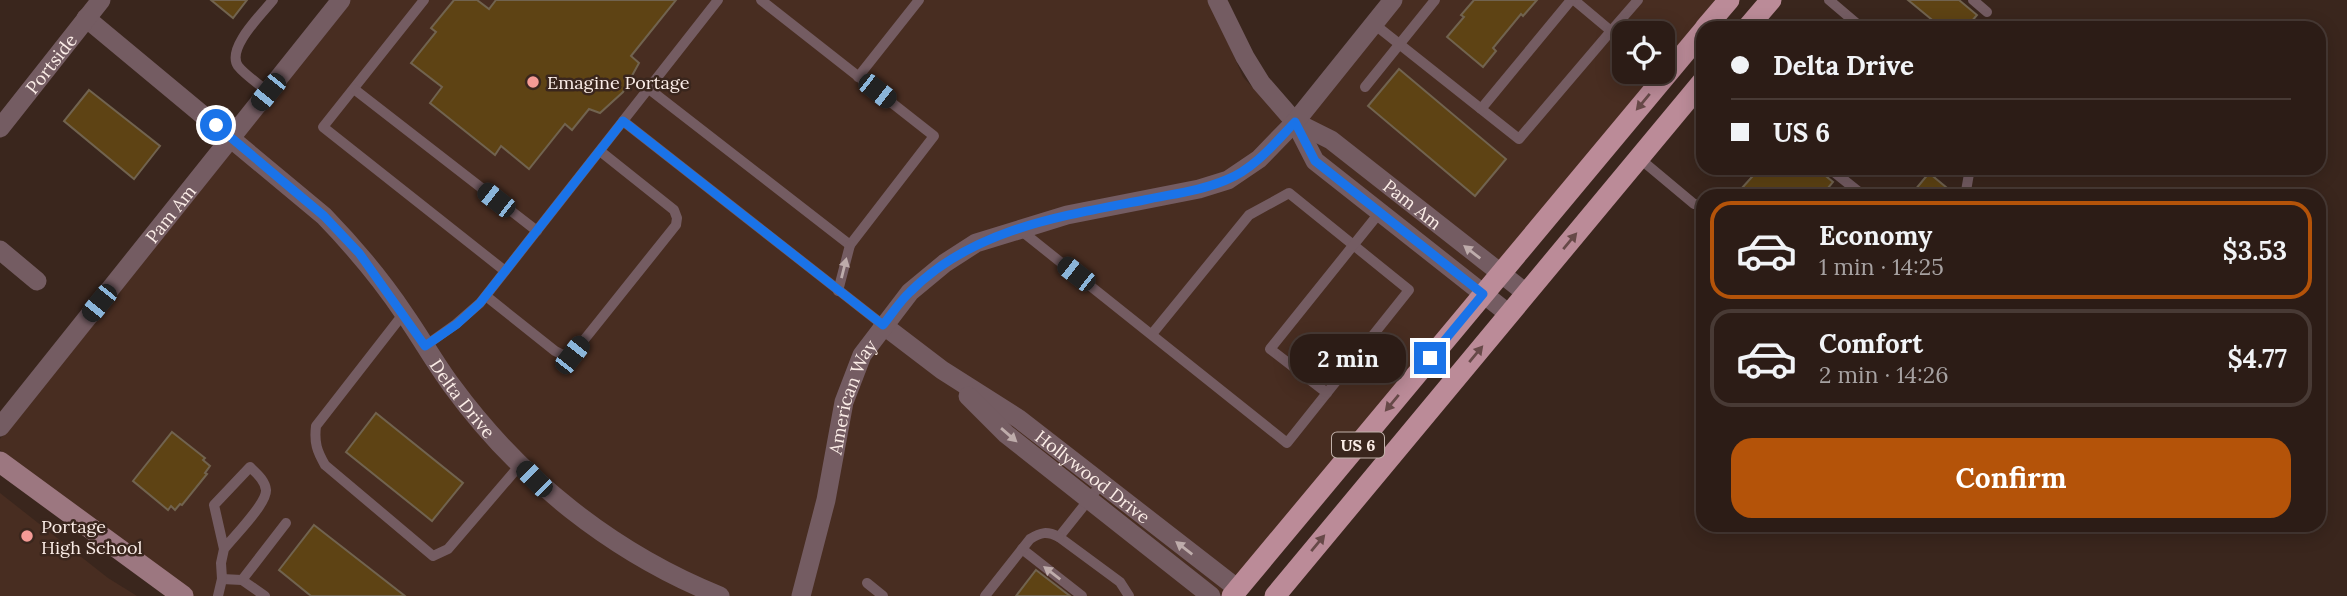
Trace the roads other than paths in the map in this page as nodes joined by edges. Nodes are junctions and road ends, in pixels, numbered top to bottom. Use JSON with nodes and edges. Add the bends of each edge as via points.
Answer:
{"nodes":[{"id":1,"x":101,"y":0,"type":"edge"},
{"id":2,"x":274,"y":0,"type":"edge"},
{"id":3,"x":341,"y":0,"type":"edge"},
{"id":4,"x":424,"y":0,"type":"edge"},
{"id":5,"x":718,"y":0,"type":"edge"},
{"id":6,"x":761,"y":0,"type":"edge"},
{"id":7,"x":919,"y":0,"type":"edge"},
{"id":8,"x":1217,"y":0,"type":"edge"},
{"id":9,"x":1393,"y":0,"type":"edge"},
{"id":10,"x":1435,"y":0,"type":"edge"},
{"id":11,"x":1573,"y":0,"type":"edge"},
{"id":12,"x":1637,"y":0,"type":"edge"},
{"id":13,"x":1728,"y":0,"type":"edge"},
{"id":14,"x":1771,"y":0,"type":"edge"},
{"id":15,"x":1829,"y":0,"type":"edge"},
{"id":16,"x":1973,"y":0,"type":"edge"},
{"id":17,"x":1987,"y":12,"type":"dead end"},
{"id":18,"x":86,"y":18,"type":"junction"},
{"id":19,"x":1711,"y":21,"type":"edge"},
{"id":20,"x":1753,"y":21,"type":"edge"},
{"id":21,"x":1854,"y":21,"type":"edge"},
{"id":22,"x":1374,"y":24,"type":"junction"},
{"id":23,"x":1611,"y":31,"type":"junction"},
{"id":24,"x":1696,"y":38,"type":"edge"},
{"id":25,"x":1399,"y":44,"type":"junction"},
{"id":26,"x":1675,"y":61,"type":"edge"},
{"id":27,"x":858,"y":76,"type":"junction"},
{"id":28,"x":1655,"y":84,"type":"edge"},
{"id":29,"x":1365,"y":87,"type":"dead end"},
{"id":30,"x":354,"y":89,"type":"junction"},
{"id":31,"x":649,"y":89,"type":"junction"},
{"id":32,"x":1696,"y":89,"type":"edge"},
{"id":33,"x":268,"y":92,"type":"junction"},
{"id":34,"x":1481,"y":109,"type":"junction"},
{"id":35,"x":623,"y":121,"type":"junction"},
{"id":36,"x":1295,"y":122,"type":"junction"},
{"id":37,"x":0,"y":128,"type":"edge"},
{"id":38,"x":231,"y":137,"type":"junction"},
{"id":39,"x":600,"y":151,"type":"junction"},
{"id":40,"x":1639,"y":158,"type":"junction"},
{"id":41,"x":1838,"y":175,"type":"edge"},
{"id":42,"x":1855,"y":189,"type":"edge"},
{"id":43,"x":1696,"y":204,"type":"edge"},
{"id":44,"x":1380,"y":212,"type":"junction"},
{"id":45,"x":1018,"y":229,"type":"junction"},
{"id":46,"x":537,"y":231,"type":"junction"},
{"id":47,"x":1353,"y":244,"type":"junction"},
{"id":48,"x":850,"y":245,"type":"junction"},
{"id":49,"x":0,"y":250,"type":"edge"},
{"id":50,"x":505,"y":271,"type":"junction"},
{"id":51,"x":1500,"y":274,"type":"junction"},
{"id":52,"x":37,"y":281,"type":"dead end"},
{"id":53,"x":838,"y":291,"type":"junction"},
{"id":54,"x":1526,"y":293,"type":"junction"},
{"id":55,"x":1483,"y":294,"type":"junction"},
{"id":56,"x":486,"y":296,"type":"junction"},
{"id":57,"x":404,"y":313,"type":"junction"},
{"id":58,"x":1509,"y":314,"type":"junction"},
{"id":59,"x":883,"y":325,"type":"junction"},
{"id":60,"x":1152,"y":334,"type":"junction"},
{"id":61,"x":425,"y":346,"type":"junction"},
{"id":62,"x":942,"y":370,"type":"junction"},
{"id":63,"x":1327,"y":393,"type":"junction"},
{"id":64,"x":0,"y":427,"type":"edge"},
{"id":65,"x":0,"y":462,"type":"edge"},
{"id":66,"x":520,"y":465,"type":"junction"},
{"id":67,"x":1102,"y":484,"type":"junction"},
{"id":68,"x":1089,"y":499,"type":"junction"},
{"id":69,"x":286,"y":523,"type":"dead end"},
{"id":70,"x":1059,"y":537,"type":"junction"},
{"id":71,"x":224,"y":549,"type":"junction"},
{"id":72,"x":1022,"y":550,"type":"junction"},
{"id":73,"x":222,"y":579,"type":"junction"},
{"id":74,"x":242,"y":580,"type":"junction"},
{"id":75,"x":867,"y":583,"type":"dead end"},
{"id":76,"x":1235,"y":593,"type":"edge"},
{"id":77,"x":183,"y":596,"type":"edge"},
{"id":78,"x":218,"y":596,"type":"edge"},
{"id":79,"x":265,"y":596,"type":"edge"},
{"id":80,"x":720,"y":596,"type":"edge"},
{"id":81,"x":801,"y":596,"type":"edge"},
{"id":82,"x":883,"y":596,"type":"edge"},
{"id":83,"x":985,"y":596,"type":"edge"},
{"id":84,"x":1082,"y":596,"type":"edge"},
{"id":85,"x":1129,"y":596,"type":"edge"},
{"id":86,"x":1212,"y":596,"type":"edge"},
{"id":87,"x":1275,"y":596,"type":"edge"}],
"edges":[{"from":1,"to":18,"type":"street","name":"Portside"},
{"from":2,"to":33,"type":"lane","via":[[236,46],[235,57],[237,65]]},
{"from":3,"to":33,"type":"street","name":"Pam Am"},
{"from":4,"to":30,"type":"lane"},
{"from":5,"to":31,"type":"lane"},
{"from":6,"to":27,"type":"lane"},
{"from":7,"to":27,"type":"lane"},
{"from":8,"to":36,"type":"street","name":"Pam Am","via":[[1261,83]]},
{"from":9,"to":22,"type":"street","name":"American Way"},
{"from":10,"to":25,"type":"lane"},
{"from":11,"to":23,"type":"lane"},
{"from":11,"to":34,"type":"lane"},
{"from":12,"to":23,"type":"lane"},
{"from":13,"to":19,"type":"main road","number":"US 6"},
{"from":14,"to":20,"type":"main road"},
{"from":15,"to":21,"type":"lane"},
{"from":16,"to":17,"type":"lane"},
{"from":18,"to":37,"type":"street","name":"Portside"},
{"from":18,"to":38,"type":"street","name":"Delta Drive"},
{"from":22,"to":25,"type":"lane"},
{"from":22,"to":36,"type":"street","name":"American Way"},
{"from":23,"to":34,"type":"lane","via":[[1518,139]]},
{"from":24,"to":26,"type":"main road","number":"US 6"},
{"from":25,"to":29,"type":"lane"},
{"from":25,"to":34,"type":"lane"},
{"from":27,"to":48,"type":"lane","via":[[934,136]]},
{"from":28,"to":51,"type":"main road","number":"US 6","one_way":true},
{"from":30,"to":46,"type":"lane"},
{"from":30,"to":50,"type":"lane","via":[[323,127]]},
{"from":31,"to":35,"type":"lane"},
{"from":31,"to":48,"type":"lane"},
{"from":32,"to":40,"type":"main road","number":"US 6"},
{"from":33,"to":38,"type":"street","name":"Pam Am"},
{"from":35,"to":39,"type":"lane"},
{"from":35,"to":53,"type":"lane"},
{"from":36,"to":44,"type":"street","name":"Pam Am","via":[[1315,161]]},
{"from":36,"to":45,"type":"street","name":"American Way","via":[[1259,159],[1228,180]]},
{"from":51,"to":36,"type":"street","name":"Pam Am","one_way":true,"via":[[1331,140]]},
{"from":38,"to":57,"type":"street","name":"Delta Drive","via":[[324,216]]},
{"from":38,"to":64,"type":"street","name":"Pam Am"},
{"from":39,"to":46,"type":"lane"},
{"from":39,"to":56,"type":"lane","via":[[674,209],[676,225],[572,355],[555,351]]},
{"from":40,"to":43,"type":"lane"},
{"from":54,"to":40,"type":"main road","number":"US 6","one_way":true},
{"from":41,"to":42,"type":"lane"},
{"from":44,"to":47,"type":"lane"},
{"from":44,"to":55,"type":"street","name":"Pam Am"},
{"from":45,"to":59,"type":"street","name":"American Way","via":[[976,243],[944,263],[910,292]]},
{"from":45,"to":60,"type":"lane"},
{"from":46,"to":50,"type":"lane"},
{"from":47,"to":60,"type":"lane","via":[[1289,193],[1249,215]]},
{"from":47,"to":63,"type":"lane","via":[[1409,290]]},
{"from":47,"to":63,"type":"lane","via":[[1270,349]]},
{"from":53,"to":48,"type":"lane","one_way":true},
{"from":49,"to":52,"type":"street"},
{"from":50,"to":56,"type":"lane"},
{"from":51,"to":54,"type":"street","name":"Pam Am"},
{"from":51,"to":55,"type":"main road","number":"US 6"},
{"from":53,"to":59,"type":"lane"},
{"from":54,"to":58,"type":"main road","number":"US 6"},
{"from":55,"to":58,"type":"street","name":"Pam Am"},
{"from":55,"to":76,"type":"main road","name":"US 6","number":"US 6","one_way":true},
{"from":56,"to":61,"type":"lane"},
{"from":57,"to":61,"type":"street","name":"Delta Drive"},
{"from":57,"to":66,"type":"lane","via":[[316,426],[316,450],[325,466],[433,556],[448,549]]},
{"from":87,"to":58,"type":"main road","number":"US 6","one_way":true},
{"from":59,"to":62,"type":"street","name":"Hollywood Drive"},
{"from":59,"to":81,"type":"street","name":"American Way","via":[[862,355],[844,402],[826,500]]},
{"from":60,"to":63,"type":"lane","via":[[1287,443]]},
{"from":61,"to":66,"type":"street","name":"Delta Drive","via":[[482,424]]},
{"from":62,"to":67,"type":"street","name":"Hollywood Drive","via":[[1019,419]]},
{"from":62,"to":68,"type":"street","name":"Hollywood Drive","one_way":true,"via":[[1006,434]]},
{"from":65,"to":77,"type":"main road"},
{"from":66,"to":80,"type":"street","name":"Delta Drive","via":[[598,530],[649,563]]},
{"from":67,"to":68,"type":"lane"},
{"from":76,"to":67,"type":"street","name":"Hollywood Drive","one_way":true},
{"from":68,"to":70,"type":"lane"},
{"from":68,"to":86,"type":"street","name":"Hollywood Drive"},
{"from":69,"to":74,"type":"lane"},
{"from":70,"to":72,"type":"lane","via":[[1039,533]]},
{"from":70,"to":85,"type":"lane","via":[[1120,582]]},
{"from":71,"to":71,"type":"lane","via":[[214,505],[250,467],[266,490],[263,501]]},
{"from":71,"to":73,"type":"lane"},
{"from":72,"to":83,"type":"lane"},
{"from":84,"to":72,"type":"lane","one_way":true},
{"from":73,"to":74,"type":"lane"},
{"from":73,"to":78,"type":"lane"},
{"from":74,"to":79,"type":"lane"},
{"from":75,"to":82,"type":"lane"}]}
